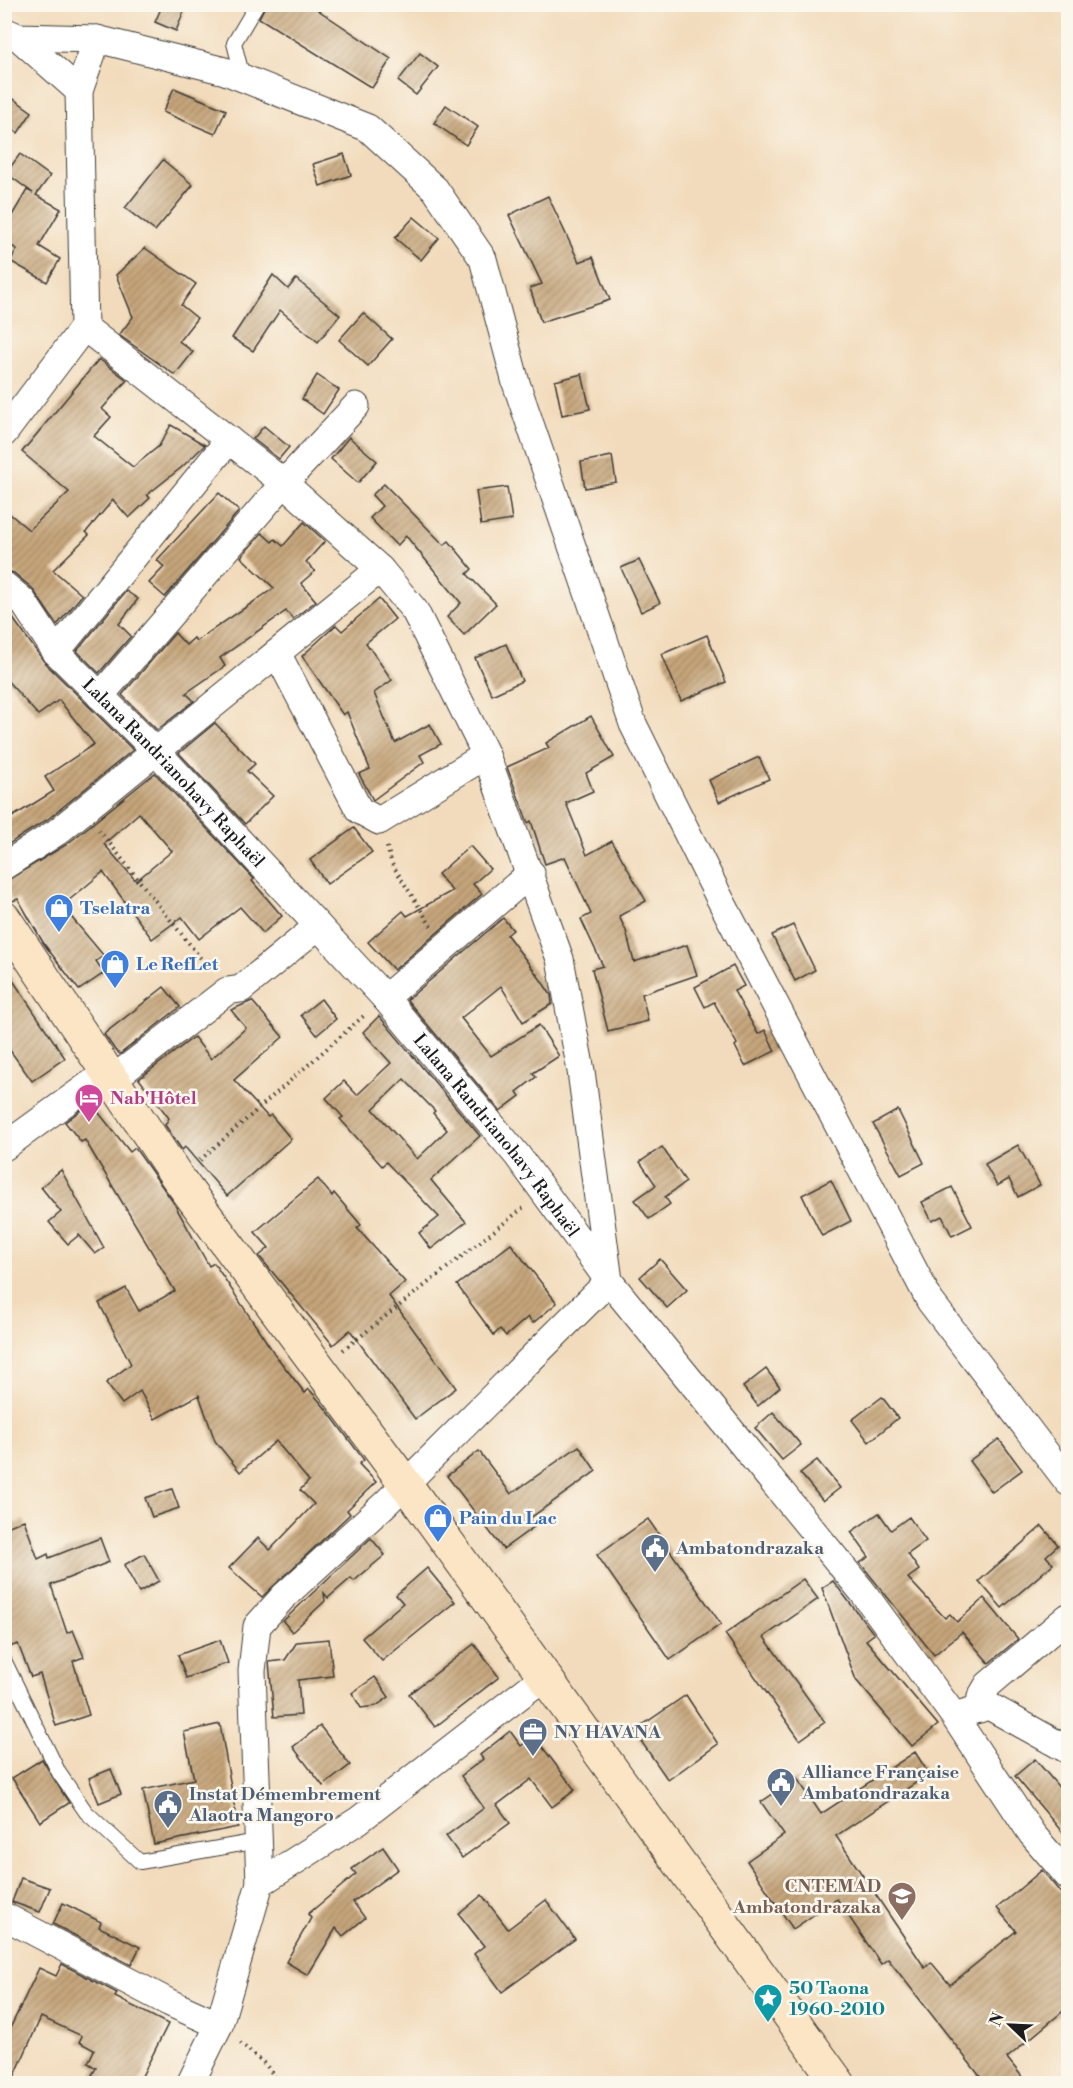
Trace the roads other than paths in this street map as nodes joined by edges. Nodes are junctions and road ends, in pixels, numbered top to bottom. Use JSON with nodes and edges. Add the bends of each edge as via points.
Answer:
{"nodes":[{"id":1,"x":256,"y":4,"type":"edge"},
{"id":2,"x":11,"y":34,"type":"edge"},
{"id":3,"x":97,"y":39,"type":"junction"},
{"id":4,"x":243,"y":78,"type":"junction"},
{"id":5,"x":79,"y":91,"type":"junction"},
{"id":6,"x":84,"y":327,"type":"junction"},
{"id":7,"x":356,"y":406,"type":"dead end"},
{"id":8,"x":4,"y":433,"type":"edge"},
{"id":9,"x":229,"y":440,"type":"junction"},
{"id":10,"x":284,"y":483,"type":"junction"},
{"id":11,"x":380,"y":569,"type":"junction"},
{"id":12,"x":4,"y":585,"type":"edge"},
{"id":13,"x":56,"y":652,"type":"junction"},
{"id":14,"x":277,"y":653,"type":"junction"},
{"id":15,"x":100,"y":696,"type":"junction"},
{"id":16,"x":157,"y":752,"type":"junction"},
{"id":17,"x":486,"y":755,"type":"junction"},
{"id":18,"x":4,"y":866,"type":"edge"},
{"id":19,"x":531,"y":873,"type":"junction"},
{"id":20,"x":4,"y":918,"type":"edge"},
{"id":21,"x":318,"y":926,"type":"junction"},
{"id":22,"x":385,"y":998,"type":"junction"},
{"id":23,"x":106,"y":1073,"type":"junction"},
{"id":24,"x":4,"y":1147,"type":"edge"},
{"id":25,"x":609,"y":1281,"type":"junction"},
{"id":26,"x":404,"y":1482,"type":"junction"},
{"id":27,"x":1068,"y":1482,"type":"edge"},
{"id":28,"x":1068,"y":1617,"type":"edge"},
{"id":29,"x":4,"y":1660,"type":"edge"},
{"id":30,"x":546,"y":1676,"type":"junction"},
{"id":31,"x":966,"y":1712,"type":"junction"},
{"id":32,"x":1068,"y":1750,"type":"edge"},
{"id":33,"x":258,"y":1840,"type":"junction"},
{"id":34,"x":1068,"y":1876,"type":"edge"},
{"id":35,"x":260,"y":1883,"type":"junction"},
{"id":36,"x":4,"y":1916,"type":"edge"},
{"id":37,"x":219,"y":2025,"type":"junction"},
{"id":38,"x":190,"y":2084,"type":"edge"},
{"id":39,"x":839,"y":2084,"type":"edge"}],
"edges":[{"from":1,"to":4,"type":"lane","via":[[234,43]]},
{"from":2,"to":3,"type":"street"},
{"from":2,"to":5,"type":"street"},
{"from":3,"to":4,"type":"street"},
{"from":3,"to":5,"type":"street"},
{"from":4,"to":27,"type":"street","via":[[368,128],[435,189],[483,260],[516,383],[633,724],[930,1300]]},
{"from":5,"to":6,"type":"street"},
{"from":6,"to":8,"type":"street"},
{"from":6,"to":9,"type":"street"},
{"from":7,"to":10,"type":"street"},
{"from":9,"to":10,"type":"street"},
{"from":9,"to":13,"type":"street"},
{"from":10,"to":11,"type":"street"},
{"from":10,"to":15,"type":"street"},
{"from":11,"to":14,"type":"street"},
{"from":11,"to":17,"type":"street","via":[[415,611]]},
{"from":12,"to":13,"type":"street","name":"Lalana Randrianohavy Raphaël","via":[[22,600]]},
{"from":13,"to":15,"type":"street","name":"Lalana Randrianohavy Raphaël"},
{"from":14,"to":16,"type":"street"},
{"from":14,"to":17,"type":"street","via":[[359,810],[379,821]]},
{"from":15,"to":16,"type":"street","name":"Lalana Randrianohavy Raphaël"},
{"from":16,"to":18,"type":"street","via":[[57,832]]},
{"from":16,"to":21,"type":"street","name":"Lalana Randrianohavy Raphaël"},
{"from":17,"to":19,"type":"street"},
{"from":19,"to":22,"type":"street"},
{"from":19,"to":25,"type":"street","via":[[560,959]]},
{"from":20,"to":23,"type":"main road"},
{"from":21,"to":22,"type":"street","name":"Lalana Randrianohavy Raphaël"},
{"from":21,"to":23,"type":"street","via":[[241,989],[227,991],[122,1072]]},
{"from":22,"to":25,"type":"street","name":"Lalana Randrianohavy Raphaël","via":[[544,1190]]},
{"from":23,"to":24,"type":"street"},
{"from":23,"to":26,"type":"main road","via":[[178,1178]]},
{"from":25,"to":26,"type":"street"},
{"from":25,"to":31,"type":"street","name":"Lalana Randrianohavy Raphaël"},
{"from":26,"to":30,"type":"main road"},
{"from":26,"to":33,"type":"street","via":[[257,1626],[252,1671]]},
{"from":28,"to":31,"type":"street","via":[[988,1685]]},
{"from":29,"to":33,"type":"lane","via":[[59,1773],[86,1812],[140,1862]]},
{"from":30,"to":35,"type":"street","via":[[359,1820]]},
{"from":30,"to":39,"type":"main road"},
{"from":31,"to":32,"type":"street","via":[[989,1706]]},
{"from":31,"to":34,"type":"street","name":"Lalana Randrianohavy Raphaël","via":[[1032,1834]]},
{"from":33,"to":35,"type":"street"},
{"from":35,"to":37,"type":"street"},
{"from":36,"to":37,"type":"street"},
{"from":37,"to":38,"type":"street"}]}
